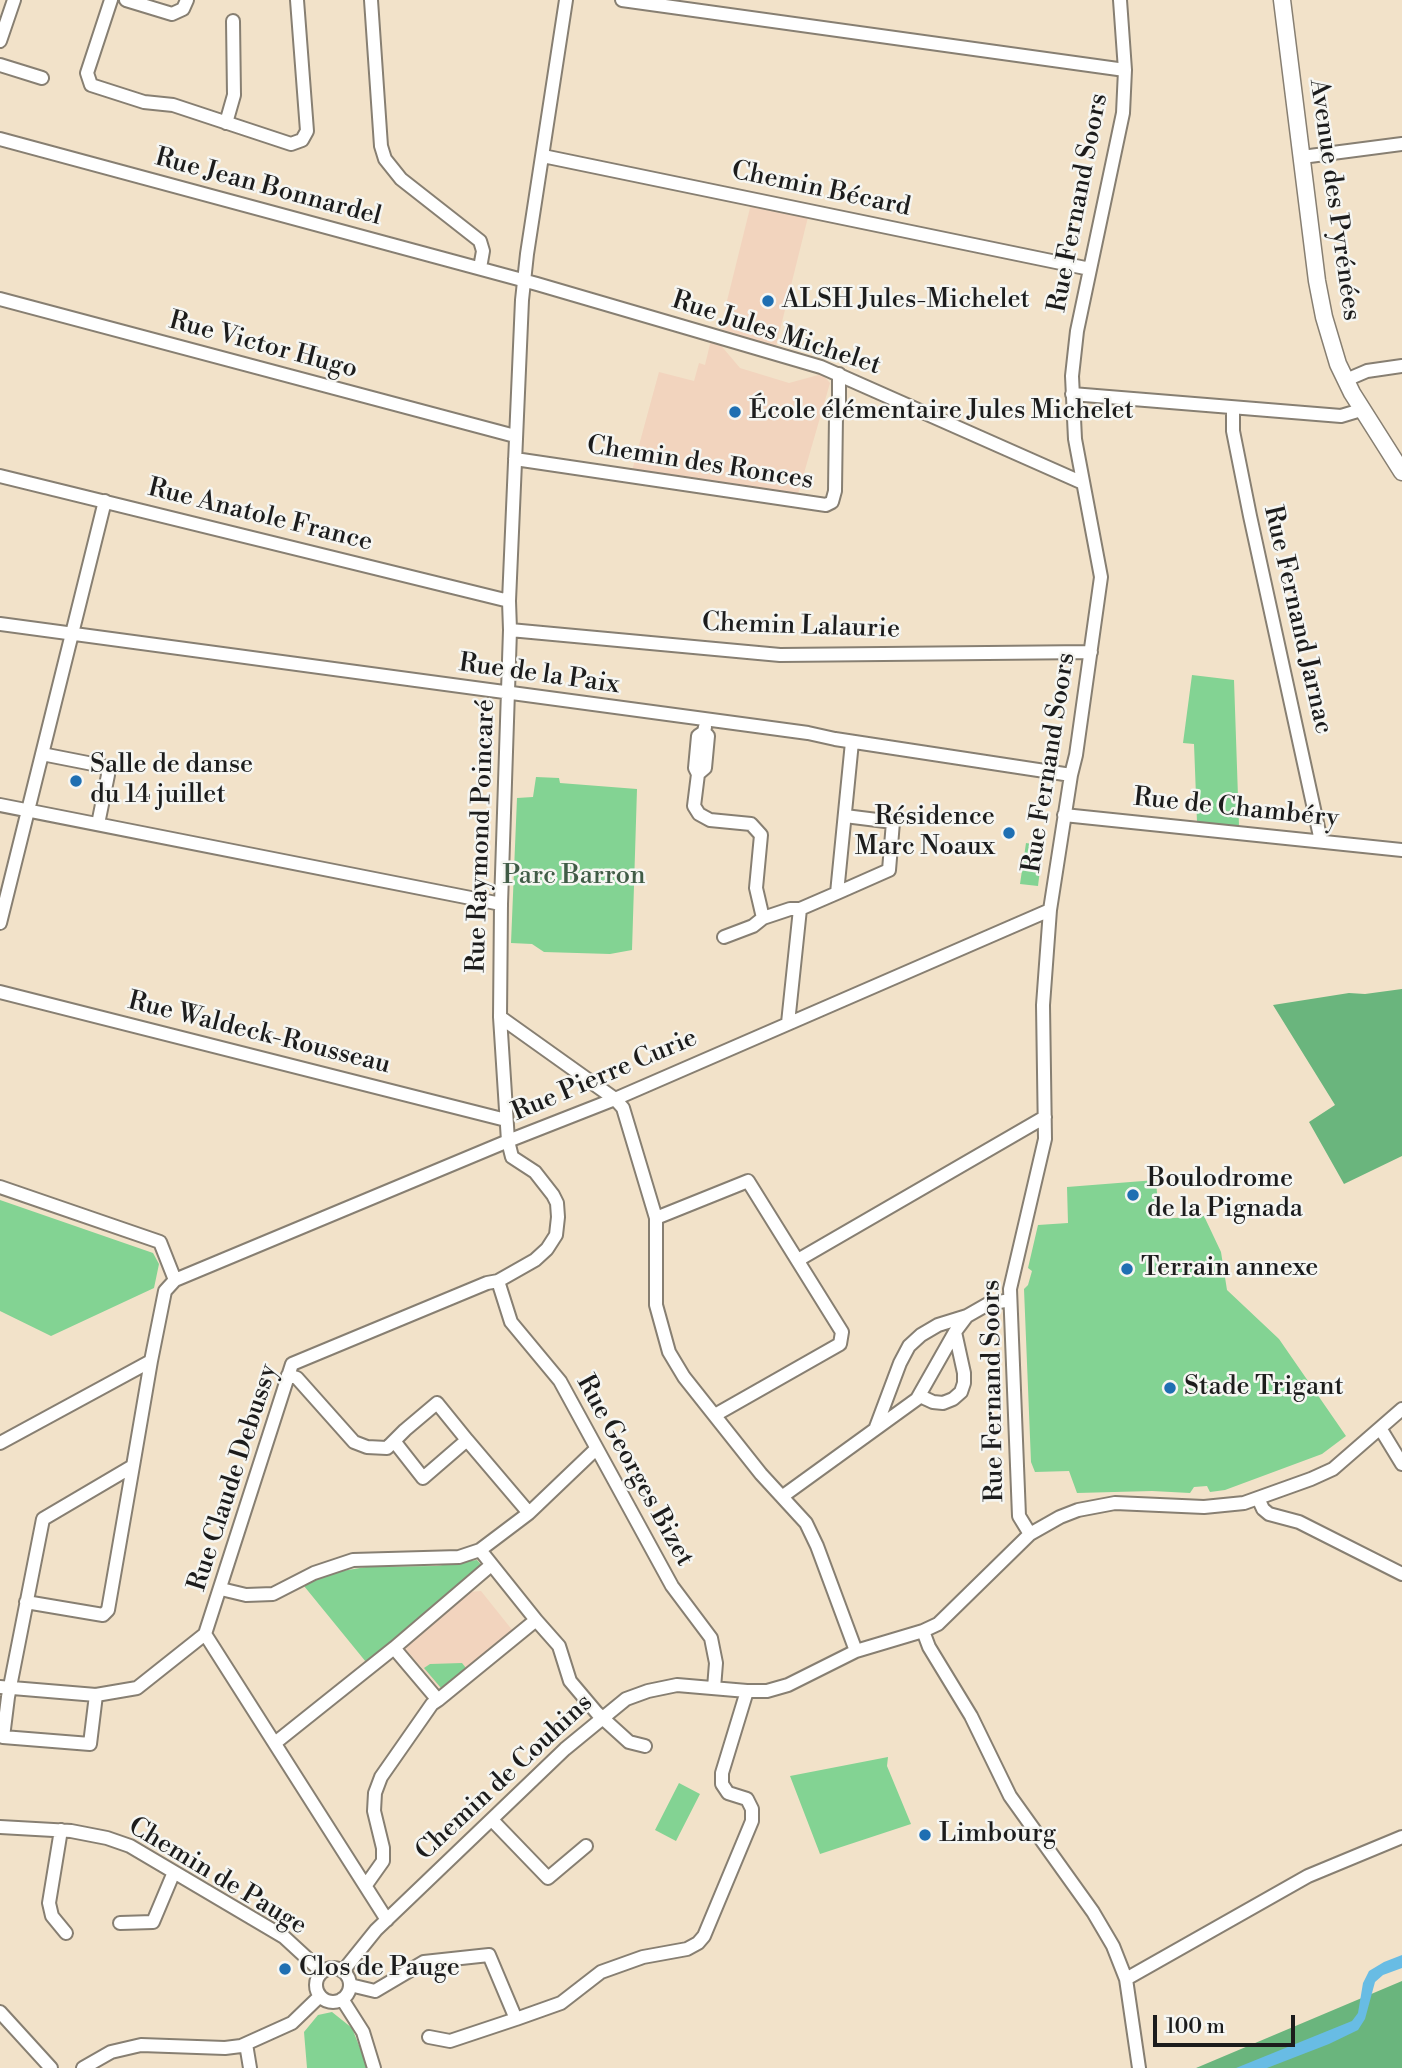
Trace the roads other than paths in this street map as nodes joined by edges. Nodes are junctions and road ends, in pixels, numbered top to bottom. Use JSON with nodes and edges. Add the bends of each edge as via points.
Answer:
{"nodes":[{"id":1,"x":14,"y":0,"type":"edge"},
{"id":2,"x":111,"y":0,"type":"edge"},
{"id":3,"x":126,"y":0,"type":"edge"},
{"id":4,"x":187,"y":0,"type":"edge"},
{"id":5,"x":297,"y":0,"type":"edge"},
{"id":6,"x":371,"y":0,"type":"edge"},
{"id":7,"x":566,"y":0,"type":"edge"},
{"id":8,"x":622,"y":0,"type":"edge"},
{"id":9,"x":1121,"y":0,"type":"edge"},
{"id":10,"x":1282,"y":0,"type":"edge"},
{"id":11,"x":233,"y":21,"type":"dead end"},
{"id":12,"x":0,"y":40,"type":"edge"},
{"id":13,"x":0,"y":65,"type":"edge"},
{"id":14,"x":1125,"y":70,"type":"junction"},
{"id":15,"x":42,"y":78,"type":"dead end"},
{"id":16,"x":226,"y":123,"type":"junction"},
{"id":17,"x":0,"y":139,"type":"edge"},
{"id":18,"x":1402,"y":144,"type":"edge"},
{"id":19,"x":543,"y":156,"type":"junction"},
{"id":20,"x":1301,"y":157,"type":"junction"},
{"id":21,"x":480,"y":268,"type":"junction"},
{"id":22,"x":1090,"y":269,"type":"junction"},
{"id":23,"x":525,"y":280,"type":"junction"},
{"id":24,"x":0,"y":299,"type":"edge"},
{"id":25,"x":1402,"y":366,"type":"edge"},
{"id":26,"x":839,"y":374,"type":"junction"},
{"id":27,"x":1346,"y":380,"type":"junction"},
{"id":28,"x":1072,"y":394,"type":"junction"},
{"id":29,"x":1233,"y":408,"type":"junction"},
{"id":30,"x":1361,"y":410,"type":"junction"},
{"id":31,"x":515,"y":436,"type":"junction"},
{"id":32,"x":514,"y":459,"type":"junction"},
{"id":33,"x":1402,"y":472,"type":"edge"},
{"id":34,"x":0,"y":476,"type":"edge"},
{"id":35,"x":1083,"y":483,"type":"junction"},
{"id":36,"x":104,"y":502,"type":"junction"},
{"id":37,"x":509,"y":601,"type":"junction"},
{"id":38,"x":0,"y":624,"type":"edge"},
{"id":39,"x":510,"y":630,"type":"junction"},
{"id":40,"x":72,"y":634,"type":"junction"},
{"id":41,"x":1091,"y":652,"type":"junction"},
{"id":42,"x":508,"y":694,"type":"junction"},
{"id":43,"x":705,"y":726,"type":"junction"},
{"id":44,"x":852,"y":742,"type":"junction"},
{"id":45,"x":42,"y":754,"type":"junction"},
{"id":46,"x":1071,"y":775,"type":"junction"},
{"id":47,"x":0,"y":806,"type":"edge"},
{"id":48,"x":28,"y":811,"type":"junction"},
{"id":49,"x":1064,"y":815,"type":"junction"},
{"id":50,"x":845,"y":816,"type":"junction"},
{"id":51,"x":98,"y":824,"type":"junction"},
{"id":52,"x":1321,"y":841,"type":"junction"},
{"id":53,"x":1402,"y":850,"type":"edge"},
{"id":54,"x":837,"y":893,"type":"junction"},
{"id":55,"x":501,"y":904,"type":"junction"},
{"id":56,"x":800,"y":909,"type":"junction"},
{"id":57,"x":1050,"y":910,"type":"junction"},
{"id":58,"x":763,"y":918,"type":"junction"},
{"id":59,"x":0,"y":923,"type":"edge"},
{"id":60,"x":724,"y":937,"type":"dead end"},
{"id":61,"x":0,"y":992,"type":"edge"},
{"id":62,"x":500,"y":1017,"type":"junction"},
{"id":63,"x":788,"y":1023,"type":"junction"},
{"id":64,"x":615,"y":1099,"type":"junction"},
{"id":65,"x":1045,"y":1117,"type":"junction"},
{"id":66,"x":506,"y":1120,"type":"junction"},
{"id":67,"x":508,"y":1141,"type":"junction"},
{"id":68,"x":0,"y":1187,"type":"edge"},
{"id":69,"x":656,"y":1218,"type":"junction"},
{"id":70,"x":798,"y":1260,"type":"junction"},
{"id":71,"x":175,"y":1280,"type":"junction"},
{"id":72,"x":498,"y":1281,"type":"junction"},
{"id":73,"x":1010,"y":1300,"type":"junction"},
{"id":74,"x":967,"y":1316,"type":"junction"},
{"id":75,"x":955,"y":1332,"type":"junction"},
{"id":76,"x":151,"y":1361,"type":"junction"},
{"id":77,"x":288,"y":1375,"type":"junction"},
{"id":78,"x":920,"y":1396,"type":"junction"},
{"id":79,"x":1402,"y":1409,"type":"edge"},
{"id":80,"x":715,"y":1415,"type":"junction"},
{"id":81,"x":876,"y":1428,"type":"junction"},
{"id":82,"x":1380,"y":1428,"type":"junction"},
{"id":83,"x":467,"y":1440,"type":"junction"},
{"id":84,"x":394,"y":1441,"type":"junction"},
{"id":85,"x":0,"y":1443,"type":"edge"},
{"id":86,"x":596,"y":1449,"type":"junction"},
{"id":87,"x":1402,"y":1464,"type":"edge"},
{"id":88,"x":133,"y":1466,"type":"junction"},
{"id":89,"x":783,"y":1496,"type":"junction"},
{"id":90,"x":1258,"y":1498,"type":"junction"},
{"id":91,"x":528,"y":1513,"type":"junction"},
{"id":92,"x":1030,"y":1534,"type":"junction"},
{"id":93,"x":480,"y":1550,"type":"junction"},
{"id":94,"x":490,"y":1566,"type":"junction"},
{"id":95,"x":1402,"y":1571,"type":"edge"},
{"id":96,"x":220,"y":1590,"type":"junction"},
{"id":97,"x":26,"y":1602,"type":"junction"},
{"id":98,"x":536,"y":1620,"type":"junction"},
{"id":99,"x":923,"y":1631,"type":"junction"},
{"id":100,"x":205,"y":1634,"type":"junction"},
{"id":101,"x":394,"y":1648,"type":"junction"},
{"id":102,"x":856,"y":1651,"type":"junction"},
{"id":103,"x":5,"y":1687,"type":"edge"},
{"id":104,"x":714,"y":1688,"type":"junction"},
{"id":105,"x":747,"y":1691,"type":"junction"},
{"id":106,"x":96,"y":1695,"type":"junction"},
{"id":107,"x":438,"y":1700,"type":"junction"},
{"id":108,"x":603,"y":1717,"type":"junction"},
{"id":109,"x":275,"y":1743,"type":"junction"},
{"id":110,"x":645,"y":1746,"type":"dead end"},
{"id":111,"x":492,"y":1819,"type":"junction"},
{"id":112,"x":0,"y":1827,"type":"edge"},
{"id":113,"x":61,"y":1830,"type":"junction"},
{"id":114,"x":1402,"y":1837,"type":"edge"},
{"id":115,"x":586,"y":1846,"type":"dead end"},
{"id":116,"x":174,"y":1872,"type":"junction"},
{"id":117,"x":366,"y":1885,"type":"junction"},
{"id":118,"x":387,"y":1920,"type":"junction"},
{"id":119,"x":120,"y":1923,"type":"dead end"},
{"id":120,"x":66,"y":1933,"type":"dead end"},
{"id":121,"x":343,"y":1971,"type":"junction"},
{"id":122,"x":322,"y":1972,"type":"junction"},
{"id":123,"x":1126,"y":1979,"type":"junction"},
{"id":124,"x":350,"y":1985,"type":"junction"},
{"id":125,"x":320,"y":1996,"type":"junction"},
{"id":126,"x":342,"y":1999,"type":"junction"},
{"id":127,"x":0,"y":2012,"type":"edge"},
{"id":128,"x":516,"y":2019,"type":"junction"},
{"id":129,"x":429,"y":2037,"type":"dead end"},
{"id":130,"x":246,"y":2044,"type":"junction"},
{"id":131,"x":51,"y":2068,"type":"edge"},
{"id":132,"x":83,"y":2068,"type":"edge"},
{"id":133,"x":250,"y":2068,"type":"edge"},
{"id":134,"x":374,"y":2068,"type":"edge"},
{"id":135,"x":1139,"y":2068,"type":"edge"}],
"edges":[{"from":1,"to":12,"type":"street"},
{"from":2,"to":16,"type":"street","via":[[87,73],[91,85]]},
{"from":3,"to":4,"type":"street","via":[[172,14],[183,9]]},
{"from":5,"to":16,"type":"street","via":[[305,138],[291,144]]},
{"from":6,"to":21,"type":"street","via":[[382,153],[396,174],[480,241]]},
{"from":7,"to":19,"type":"street","name":"Rue Raymond Poincaré"},
{"from":8,"to":14,"type":"street"},
{"from":9,"to":14,"type":"street","name":"Rue Fernand Soors"},
{"from":10,"to":20,"type":"main road","name":"Avenue des Pyrénées"},
{"from":11,"to":16,"type":"street","via":[[234,95]]},
{"from":13,"to":15,"type":"street"},
{"from":14,"to":22,"type":"street","name":"Rue Fernand Soors","via":[[1122,127]]},
{"from":17,"to":21,"type":"street","name":"Rue Jean Bonnardel"},
{"from":18,"to":20,"type":"street"},
{"from":19,"to":22,"type":"street","name":"Chemin Bécard"},
{"from":19,"to":23,"type":"street","name":"Rue Raymond Poincaré"},
{"from":20,"to":27,"type":"main road","name":"Avenue des Pyrénées","via":[[1319,298]]},
{"from":21,"to":23,"type":"street","name":"Rue Jean Bonnardel"},
{"from":22,"to":28,"type":"street","name":"Rue Fernand Soors","via":[[1076,340]]},
{"from":23,"to":26,"type":"street","name":"Rue Jules Michelet"},
{"from":23,"to":31,"type":"street","name":"Rue Raymond Poincaré"},
{"from":24,"to":31,"type":"street","name":"Rue Victor Hugo"},
{"from":25,"to":27,"type":"street","via":[[1367,371]]},
{"from":26,"to":32,"type":"street","name":"Chemin des Ronces","via":[[835,491],[826,505]]},
{"from":26,"to":35,"type":"street","name":"Rue Jules Michelet"},
{"from":27,"to":30,"type":"main road","name":"Avenue des Pyrénées"},
{"from":28,"to":29,"type":"street"},
{"from":28,"to":35,"type":"street","name":"Rue Fernand Soors"},
{"from":29,"to":30,"type":"street","via":[[1340,416]]},
{"from":29,"to":52,"type":"street","name":"Rue Fernand Jarnac","via":[[1233,431],[1250,516]]},
{"from":30,"to":33,"type":"main road","name":"Avenue des Pyrénées"},
{"from":31,"to":32,"type":"street","name":"Rue Raymond Poincaré"},
{"from":32,"to":37,"type":"street","name":"Rue Raymond Poincaré"},
{"from":34,"to":36,"type":"street","name":"Rue Anatole France"},
{"from":35,"to":41,"type":"street","name":"Rue Fernand Soors","via":[[1101,569]]},
{"from":36,"to":37,"type":"street","name":"Rue Anatole France"},
{"from":36,"to":40,"type":"street"},
{"from":37,"to":39,"type":"street","name":"Rue Raymond Poincaré"},
{"from":38,"to":40,"type":"street","name":"Rue de la Paix"},
{"from":39,"to":41,"type":"street","name":"Chemin Lalaurie","via":[[789,655]]},
{"from":39,"to":42,"type":"street","name":"Rue Raymond Poincaré"},
{"from":40,"to":42,"type":"street","name":"Rue de la Paix"},
{"from":40,"to":45,"type":"street"},
{"from":41,"to":46,"type":"street","name":"Rue Fernand Soors"},
{"from":42,"to":43,"type":"street","name":"Rue de la Paix"},
{"from":42,"to":55,"type":"street","name":"Rue Raymond Poincaré"},
{"from":43,"to":44,"type":"street","name":"Rue de la Paix","via":[[808,733]]},
{"from":43,"to":58,"type":"street","via":[[705,768],[698,774],[694,806],[710,820],[751,824],[761,835],[756,888]]},
{"from":44,"to":46,"type":"street","name":"Rue de la Paix"},
{"from":44,"to":50,"type":"street"},
{"from":45,"to":48,"type":"street"},
{"from":45,"to":51,"type":"street","via":[[107,769]]},
{"from":46,"to":49,"type":"street","name":"Rue Fernand Soors"},
{"from":47,"to":48,"type":"street"},
{"from":48,"to":51,"type":"street"},
{"from":48,"to":59,"type":"street"},
{"from":49,"to":52,"type":"street","name":"Rue de Chambéry"},
{"from":49,"to":57,"type":"street","name":"Rue Fernand Soors"},
{"from":50,"to":54,"type":"street"},
{"from":50,"to":54,"type":"street","via":[[893,822],[889,870]]},
{"from":51,"to":55,"type":"street"},
{"from":52,"to":53,"type":"street","name":"Rue de Chambéry"},
{"from":54,"to":56,"type":"street"},
{"from":55,"to":62,"type":"street","name":"Rue Raymond Poincaré"},
{"from":56,"to":58,"type":"street"},
{"from":56,"to":63,"type":"street"},
{"from":57,"to":63,"type":"street","name":"Rue Pierre Curie"},
{"from":57,"to":65,"type":"street","name":"Rue Fernand Soors","via":[[1043,1005]]},
{"from":58,"to":60,"type":"street"},
{"from":61,"to":66,"type":"street","name":"Rue Waldeck-Rousseau"},
{"from":62,"to":64,"type":"street"},
{"from":62,"to":66,"type":"street","name":"Rue Raymond Poincaré"},
{"from":63,"to":64,"type":"street","name":"Rue Pierre Curie"},
{"from":64,"to":67,"type":"street","name":"Rue Pierre Curie"},
{"from":64,"to":69,"type":"street","via":[[623,1108]]},
{"from":65,"to":70,"type":"street"},
{"from":65,"to":73,"type":"street","name":"Rue Fernand Soors","via":[[1044,1146]]},
{"from":66,"to":67,"type":"street","name":"Rue Raymond Poincaré"},
{"from":67,"to":71,"type":"street","name":"Rue Pierre Curie"},
{"from":67,"to":72,"type":"street","name":"Rue Claude Debussy","via":[[512,1157],[548,1186],[558,1217],[556,1235],[547,1249]]},
{"from":68,"to":71,"type":"street","via":[[160,1242]]},
{"from":69,"to":70,"type":"street","via":[[748,1181]]},
{"from":69,"to":80,"type":"street","via":[[656,1305],[662,1329],[684,1377]]},
{"from":70,"to":80,"type":"street","via":[[842,1332],[840,1343]]},
{"from":71,"to":76,"type":"street","name":"Rue Pierre Curie","via":[[164,1291]]},
{"from":72,"to":77,"type":"street","name":"Rue Claude Debussy","via":[[299,1360]]},
{"from":72,"to":86,"type":"street","name":"Rue Georges Bizet","via":[[511,1322],[560,1381]]},
{"from":73,"to":74,"type":"street","via":[[988,1304]]},
{"from":73,"to":92,"type":"street","name":"Rue Fernand Soors","via":[[1019,1516]]},
{"from":74,"to":75,"type":"street"},
{"from":74,"to":81,"type":"street","via":[[938,1325],[909,1346]]},
{"from":75,"to":78,"type":"street"},
{"from":75,"to":78,"type":"street","via":[[964,1373],[961,1392],[943,1403]]},
{"from":76,"to":85,"type":"street"},
{"from":76,"to":88,"type":"street"},
{"from":77,"to":84,"type":"street","via":[[297,1378],[354,1442],[387,1448]]},
{"from":77,"to":96,"type":"street","name":"Rue Claude Debussy"},
{"from":78,"to":81,"type":"street"},
{"from":79,"to":82,"type":"street","name":"Chemin de Couhins"},
{"from":80,"to":89,"type":"street"},
{"from":81,"to":89,"type":"street"},
{"from":82,"to":87,"type":"street"},
{"from":82,"to":90,"type":"street","name":"Chemin de Couhins","via":[[1333,1469]]},
{"from":83,"to":84,"type":"street","via":[[436,1403]]},
{"from":83,"to":84,"type":"street","via":[[423,1478]]},
{"from":83,"to":91,"type":"street"},
{"from":86,"to":91,"type":"street"},
{"from":86,"to":104,"type":"street","name":"Rue Georges Bizet","via":[[672,1587],[711,1638]]},
{"from":88,"to":97,"type":"street","via":[[43,1519]]},
{"from":88,"to":97,"type":"street","via":[[108,1610],[103,1615]]},
{"from":89,"to":102,"type":"street","via":[[811,1532]]},
{"from":90,"to":92,"type":"street","name":"Chemin de Couhins","via":[[1228,1506],[1095,1505]]},
{"from":90,"to":95,"type":"street","via":[[1269,1514],[1299,1522]]},
{"from":91,"to":93,"type":"street"},
{"from":92,"to":99,"type":"street","name":"Chemin de Couhins","via":[[951,1613]]},
{"from":93,"to":94,"type":"street"},
{"from":93,"to":96,"type":"street","via":[[459,1557],[353,1560],[273,1594]]},
{"from":94,"to":98,"type":"street"},
{"from":94,"to":101,"type":"street"},
{"from":96,"to":100,"type":"street","name":"Rue Claude Debussy"},
{"from":97,"to":103,"type":"street"},
{"from":98,"to":107,"type":"street"},
{"from":98,"to":108,"type":"street","via":[[559,1646],[570,1681]]},
{"from":99,"to":102,"type":"street","name":"Chemin de Couhins"},
{"from":99,"to":123,"type":"street","via":[[1010,1796],[1098,1920]]},
{"from":100,"to":106,"type":"street","via":[[137,1688]]},
{"from":100,"to":109,"type":"street","name":"Rue Claude Debussy"},
{"from":101,"to":107,"type":"street"},
{"from":101,"to":109,"type":"street"},
{"from":102,"to":105,"type":"street","name":"Chemin de Couhins","via":[[782,1688]]},
{"from":103,"to":106,"type":"street"},
{"from":103,"to":106,"type":"street","via":[[3,1737],[90,1744]]},
{"from":104,"to":105,"type":"street","name":"Chemin de Couhins"},
{"from":104,"to":108,"type":"street","name":"Chemin de Couhins","via":[[677,1685],[648,1691],[626,1699]]},
{"from":105,"to":128,"type":"street","via":[[722,1784],[728,1793],[747,1799],[752,1821],[704,1936],[687,1949],[643,1956],[601,1972],[561,2003]]},
{"from":107,"to":117,"type":"street","via":[[381,1777],[374,1811],[383,1861]]},
{"from":108,"to":110,"type":"street","via":[[629,1742]]},
{"from":108,"to":111,"type":"street","name":"Chemin de Couhins"},
{"from":109,"to":117,"type":"street","name":"Rue Claude Debussy"},
{"from":111,"to":115,"type":"street","via":[[548,1878]]},
{"from":111,"to":118,"type":"street","name":"Chemin de Couhins"},
{"from":112,"to":113,"type":"street","name":"Chemin de Pauge"},
{"from":113,"to":116,"type":"street","name":"Chemin de Pauge","via":[[120,1842]]},
{"from":113,"to":120,"type":"street","via":[[49,1902],[52,1916]]},
{"from":114,"to":123,"type":"street","via":[[1308,1876]]},
{"from":116,"to":119,"type":"street","via":[[153,1922]]},
{"from":116,"to":122,"type":"street","name":"Chemin de Pauge","via":[[284,1937]]},
{"from":117,"to":118,"type":"street","name":"Rue Claude Debussy"},
{"from":118,"to":121,"type":"street","name":"Chemin de Couhins"},
{"from":121,"to":122,"type":"street","via":[[332,1968]]},
{"from":121,"to":124,"type":"street"},
{"from":122,"to":125,"type":"street","via":[[316,1983]]},
{"from":123,"to":135,"type":"street"},
{"from":124,"to":126,"type":"street"},
{"from":124,"to":128,"type":"street","via":[[375,1991],[424,1962],[489,1955]]},
{"from":125,"to":126,"type":"street","via":[[332,2002]]},
{"from":125,"to":130,"type":"street","via":[[292,2023]]},
{"from":126,"to":134,"type":"street","via":[[363,2032]]},
{"from":127,"to":131,"type":"street"},
{"from":128,"to":129,"type":"street","via":[[450,2041]]},
{"from":130,"to":132,"type":"street","via":[[129,2047]]},
{"from":130,"to":133,"type":"street"}]}
